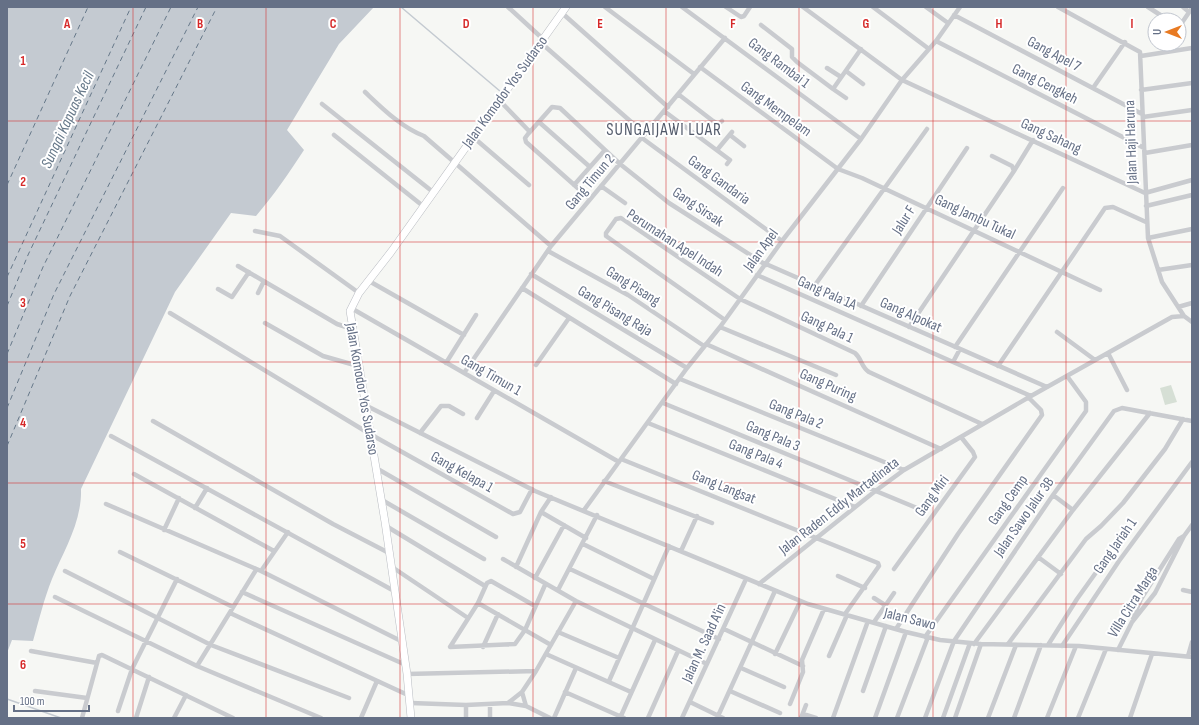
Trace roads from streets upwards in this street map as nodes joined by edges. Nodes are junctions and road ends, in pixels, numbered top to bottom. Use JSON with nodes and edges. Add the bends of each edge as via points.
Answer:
{"nodes":[{"id":1,"x":508,"y":7,"type":"edge"},
{"id":2,"x":605,"y":7,"type":"edge"},
{"id":3,"x":682,"y":7,"type":"edge"},
{"id":4,"x":726,"y":7,"type":"edge"},
{"id":5,"x":750,"y":7,"type":"edge"},
{"id":6,"x":804,"y":7,"type":"edge"},
{"id":7,"x":873,"y":7,"type":"edge"},
{"id":8,"x":926,"y":7,"type":"edge"},
{"id":9,"x":960,"y":7,"type":"edge"},
{"id":10,"x":1058,"y":7,"type":"edge"},
{"id":11,"x":1183,"y":7,"type":"edge"},
{"id":12,"x":564,"y":10,"type":"edge"},
{"id":13,"x":1191,"y":10,"type":"edge"},
{"id":14,"x":954,"y":15,"type":"junction"},
{"id":15,"x":948,"y":23,"type":"junction"},
{"id":16,"x":761,"y":25,"type":"dead end"},
{"id":17,"x":725,"y":38,"type":"junction"},
{"id":18,"x":542,"y":41,"type":"junction"},
{"id":19,"x":936,"y":41,"type":"junction"},
{"id":20,"x":1125,"y":42,"type":"junction"},
{"id":21,"x":1192,"y":48,"type":"edge"},
{"id":22,"x":861,"y":49,"type":"junction"},
{"id":23,"x":929,"y":49,"type":"junction"},
{"id":24,"x":1141,"y":56,"type":"junction"},
{"id":25,"x":700,"y":66,"type":"junction"},
{"id":26,"x":827,"y":68,"type":"dead end"},
{"id":27,"x":846,"y":71,"type":"junction"},
{"id":28,"x":694,"y":74,"type":"junction"},
{"id":29,"x":841,"y":77,"type":"junction"},
{"id":30,"x":902,"y":80,"type":"junction"},
{"id":31,"x":1192,"y":83,"type":"edge"},
{"id":32,"x":863,"y":84,"type":"dead end"},
{"id":33,"x":1093,"y":88,"type":"junction"},
{"id":34,"x":833,"y":89,"type":"junction"},
{"id":35,"x":1142,"y":90,"type":"junction"},
{"id":36,"x":365,"y":92,"type":"dead end"},
{"id":37,"x":678,"y":94,"type":"junction"},
{"id":38,"x":846,"y":98,"type":"dead end"},
{"id":39,"x":499,"y":100,"type":"junction"},
{"id":40,"x":322,"y":104,"type":"dead end"},
{"id":41,"x":668,"y":107,"type":"junction"},
{"id":42,"x":1192,"y":110,"type":"edge"},
{"id":43,"x":664,"y":111,"type":"junction"},
{"id":44,"x":1142,"y":116,"type":"junction"},
{"id":45,"x":722,"y":121,"type":"dead end"},
{"id":46,"x":539,"y":122,"type":"junction"},
{"id":47,"x":927,"y":129,"type":"dead end"},
{"id":48,"x":530,"y":132,"type":"junction"},
{"id":49,"x":334,"y":135,"type":"dead end"},
{"id":50,"x":644,"y":136,"type":"junction"},
{"id":51,"x":473,"y":137,"type":"junction"},
{"id":52,"x":861,"y":139,"type":"junction"},
{"id":53,"x":1033,"y":140,"type":"junction"},
{"id":54,"x":1192,"y":145,"type":"edge"},
{"id":55,"x":744,"y":146,"type":"dead end"},
{"id":56,"x":967,"y":148,"type":"dead end"},
{"id":57,"x":605,"y":150,"type":"junction"},
{"id":58,"x":717,"y":150,"type":"junction"},
{"id":59,"x":1145,"y":150,"type":"junction"},
{"id":60,"x":992,"y":156,"type":"dead end"},
{"id":61,"x":455,"y":162,"type":"junction"},
{"id":62,"x":620,"y":164,"type":"junction"},
{"id":63,"x":727,"y":164,"type":"dead end"},
{"id":64,"x":590,"y":167,"type":"junction"},
{"id":65,"x":838,"y":169,"type":"junction"},
{"id":66,"x":1014,"y":171,"type":"junction"},
{"id":67,"x":1192,"y":180,"type":"edge"},
{"id":68,"x":529,"y":185,"type":"dead end"},
{"id":69,"x":574,"y":185,"type":"junction"},
{"id":70,"x":601,"y":186,"type":"junction"},
{"id":71,"x":1063,"y":188,"type":"dead end"},
{"id":72,"x":884,"y":189,"type":"junction"},
{"id":73,"x":433,"y":192,"type":"junction"},
{"id":74,"x":1145,"y":193,"type":"junction"},
{"id":75,"x":1192,"y":195,"type":"edge"},
{"id":76,"x":590,"y":199,"type":"junction"},
{"id":77,"x":625,"y":203,"type":"dead end"},
{"id":78,"x":423,"y":206,"type":"junction"},
{"id":79,"x":1146,"y":206,"type":"junction"},
{"id":80,"x":926,"y":208,"type":"junction"},
{"id":81,"x":1146,"y":222,"type":"junction"},
{"id":82,"x":1192,"y":229,"type":"edge"},
{"id":83,"x":974,"y":230,"type":"junction"},
{"id":84,"x":255,"y":231,"type":"dead end"},
{"id":85,"x":1148,"y":238,"type":"junction"},
{"id":86,"x":782,"y":241,"type":"junction"},
{"id":87,"x":551,"y":246,"type":"junction"},
{"id":88,"x":548,"y":251,"type":"junction"},
{"id":89,"x":1019,"y":251,"type":"junction"},
{"id":90,"x":766,"y":265,"type":"junction"},
{"id":91,"x":1192,"y":265,"type":"edge"},
{"id":92,"x":238,"y":266,"type":"dead end"},
{"id":93,"x":1158,"y":270,"type":"junction"},
{"id":94,"x":249,"y":272,"type":"junction"},
{"id":95,"x":1063,"y":272,"type":"junction"},
{"id":96,"x":531,"y":274,"type":"junction"},
{"id":97,"x":757,"y":275,"type":"junction"},
{"id":98,"x":264,"y":281,"type":"junction"},
{"id":99,"x":369,"y":281,"type":"junction"},
{"id":100,"x":815,"y":286,"type":"junction"},
{"id":101,"x":522,"y":288,"type":"junction"},
{"id":102,"x":218,"y":289,"type":"dead end"},
{"id":103,"x":1100,"y":290,"type":"dead end"},
{"id":104,"x":258,"y":293,"type":"dead end"},
{"id":105,"x":359,"y":293,"type":"junction"},
{"id":106,"x":740,"y":300,"type":"junction"},
{"id":107,"x":1192,"y":303,"type":"edge"},
{"id":108,"x":862,"y":306,"type":"junction"},
{"id":109,"x":1178,"y":307,"type":"junction"},
{"id":110,"x":351,"y":308,"type":"junction"},
{"id":111,"x":170,"y":313,"type":"dead end"},
{"id":112,"x":476,"y":315,"type":"dead end"},
{"id":113,"x":1184,"y":316,"type":"junction"},
{"id":114,"x":570,"y":318,"type":"junction"},
{"id":115,"x":725,"y":320,"type":"junction"},
{"id":116,"x":1192,"y":322,"type":"edge"},
{"id":117,"x":265,"y":323,"type":"dead end"},
{"id":118,"x":720,"y":327,"type":"junction"},
{"id":119,"x":909,"y":327,"type":"junction"},
{"id":120,"x":352,"y":329,"type":"junction"},
{"id":121,"x":1058,"y":332,"type":"dead end"},
{"id":122,"x":464,"y":335,"type":"junction"},
{"id":123,"x":705,"y":345,"type":"junction"},
{"id":124,"x":957,"y":348,"type":"junction"},
{"id":125,"x":1108,"y":353,"type":"junction"},
{"id":126,"x":1095,"y":360,"type":"junction"},
{"id":127,"x":953,"y":362,"type":"junction"},
{"id":128,"x":446,"y":363,"type":"junction"},
{"id":129,"x":536,"y":365,"type":"dead end"},
{"id":130,"x":358,"y":366,"type":"junction"},
{"id":131,"x":998,"y":366,"type":"junction"},
{"id":132,"x":687,"y":368,"type":"junction"},
{"id":133,"x":464,"y":373,"type":"junction"},
{"id":134,"x":836,"y":375,"type":"dead end"},
{"id":135,"x":1067,"y":376,"type":"junction"},
{"id":136,"x":680,"y":379,"type":"junction"},
{"id":137,"x":676,"y":384,"type":"junction"},
{"id":138,"x":1047,"y":387,"type":"junction"},
{"id":139,"x":1128,"y":390,"type":"dead end"},
{"id":140,"x":494,"y":391,"type":"junction"},
{"id":141,"x":1029,"y":396,"type":"junction"},
{"id":142,"x":663,"y":403,"type":"junction"},
{"id":143,"x":365,"y":405,"type":"junction"},
{"id":144,"x":1150,"y":413,"type":"junction"},
{"id":145,"x":463,"y":414,"type":"dead end"},
{"id":146,"x":477,"y":418,"type":"dead end"},
{"id":147,"x":1183,"y":419,"type":"junction"},
{"id":148,"x":153,"y":421,"type":"dead end"},
{"id":149,"x":1192,"y":421,"type":"edge"},
{"id":150,"x":648,"y":423,"type":"junction"},
{"id":151,"x":982,"y":424,"type":"junction"},
{"id":152,"x":420,"y":433,"type":"junction"},
{"id":153,"x":370,"y":434,"type":"junction"},
{"id":154,"x":111,"y":436,"type":"dead end"},
{"id":155,"x":961,"y":437,"type":"junction"},
{"id":156,"x":941,"y":449,"type":"junction"},
{"id":157,"x":620,"y":461,"type":"junction"},
{"id":158,"x":1192,"y":462,"type":"edge"},
{"id":159,"x":376,"y":468,"type":"junction"},
{"id":160,"x":904,"y":470,"type":"junction"},
{"id":161,"x":134,"y":474,"type":"dead end"},
{"id":162,"x":604,"y":481,"type":"junction"},
{"id":163,"x":207,"y":488,"type":"junction"},
{"id":164,"x":532,"y":489,"type":"junction"},
{"id":165,"x":874,"y":492,"type":"junction"},
{"id":166,"x":1053,"y":495,"type":"junction"},
{"id":167,"x":551,"y":497,"type":"junction"},
{"id":168,"x":179,"y":498,"type":"junction"},
{"id":169,"x":382,"y":500,"type":"junction"},
{"id":170,"x":106,"y":504,"type":"dead end"},
{"id":171,"x":855,"y":507,"type":"junction"},
{"id":172,"x":195,"y":508,"type":"junction"},
{"id":173,"x":916,"y":508,"type":"dead end"},
{"id":174,"x":584,"y":510,"type":"junction"},
{"id":175,"x":1073,"y":510,"type":"junction"},
{"id":176,"x":541,"y":512,"type":"junction"},
{"id":177,"x":597,"y":515,"type":"junction"},
{"id":178,"x":697,"y":516,"type":"junction"},
{"id":179,"x":712,"y":523,"type":"dead end"},
{"id":180,"x":564,"y":525,"type":"junction"},
{"id":181,"x":1192,"y":525,"type":"edge"},
{"id":182,"x":386,"y":526,"type":"junction"},
{"id":183,"x":164,"y":530,"type":"junction"},
{"id":184,"x":288,"y":532,"type":"junction"},
{"id":185,"x":1184,"y":536,"type":"junction"},
{"id":186,"x":496,"y":537,"type":"dead end"},
{"id":187,"x":817,"y":537,"type":"junction"},
{"id":188,"x":586,"y":538,"type":"junction"},
{"id":189,"x":583,"y":544,"type":"junction"},
{"id":190,"x":668,"y":546,"type":"junction"},
{"id":191,"x":274,"y":551,"type":"junction"},
{"id":192,"x":681,"y":551,"type":"junction"},
{"id":193,"x":120,"y":552,"type":"dead end"},
{"id":194,"x":390,"y":552,"type":"junction"},
{"id":195,"x":1110,"y":553,"type":"dead end"},
{"id":196,"x":1038,"y":557,"type":"junction"},
{"id":197,"x":484,"y":559,"type":"dead end"},
{"id":198,"x":503,"y":560,"type":"dead end"},
{"id":199,"x":392,"y":567,"type":"junction"},
{"id":200,"x":516,"y":567,"type":"junction"},
{"id":201,"x":570,"y":569,"type":"junction"},
{"id":202,"x":894,"y":569,"type":"dead end"},
{"id":203,"x":65,"y":571,"type":"dead end"},
{"id":204,"x":258,"y":571,"type":"junction"},
{"id":205,"x":1062,"y":574,"type":"junction"},
{"id":206,"x":838,"y":576,"type":"dead end"},
{"id":207,"x":534,"y":578,"type":"junction"},
{"id":208,"x":177,"y":579,"type":"junction"},
{"id":209,"x":654,"y":579,"type":"junction"},
{"id":210,"x":746,"y":579,"type":"junction"},
{"id":211,"x":759,"y":584,"type":"junction"},
{"id":212,"x":546,"y":585,"type":"junction"},
{"id":213,"x":485,"y":586,"type":"junction"},
{"id":214,"x":865,"y":588,"type":"junction"},
{"id":215,"x":558,"y":590,"type":"junction"},
{"id":216,"x":1183,"y":590,"type":"dead end"},
{"id":217,"x":775,"y":591,"type":"junction"},
{"id":218,"x":242,"y":592,"type":"junction"},
{"id":219,"x":396,"y":592,"type":"junction"},
{"id":220,"x":1192,"y":592,"type":"edge"},
{"id":221,"x":894,"y":593,"type":"dead end"},
{"id":222,"x":1145,"y":593,"type":"junction"},
{"id":223,"x":56,"y":597,"type":"dead end"},
{"id":224,"x":874,"y":598,"type":"dead end"},
{"id":225,"x":1152,"y":598,"type":"junction"},
{"id":226,"x":576,"y":601,"type":"junction"},
{"id":227,"x":644,"y":602,"type":"junction"},
{"id":228,"x":800,"y":602,"type":"junction"},
{"id":229,"x":478,"y":603,"type":"junction"},
{"id":230,"x":535,"y":606,"type":"junction"},
{"id":231,"x":885,"y":606,"type":"junction"},
{"id":232,"x":233,"y":608,"type":"junction"},
{"id":233,"x":824,"y":609,"type":"junction"},
{"id":234,"x":230,"y":613,"type":"junction"},
{"id":235,"x":498,"y":614,"type":"junction"},
{"id":236,"x":846,"y":615,"type":"junction"},
{"id":237,"x":156,"y":618,"type":"junction"},
{"id":238,"x":468,"y":618,"type":"junction"},
{"id":239,"x":868,"y":621,"type":"junction"},
{"id":240,"x":874,"y":622,"type":"junction"},
{"id":241,"x":1132,"y":622,"type":"junction"},
{"id":242,"x":886,"y":626,"type":"junction"},
{"id":243,"x":632,"y":628,"type":"junction"},
{"id":244,"x":724,"y":629,"type":"junction"},
{"id":245,"x":896,"y":629,"type":"junction"},
{"id":246,"x":524,"y":630,"type":"junction"},
{"id":247,"x":558,"y":632,"type":"junction"},
{"id":248,"x":906,"y":632,"type":"junction"},
{"id":249,"x":927,"y":637,"type":"junction"},
{"id":250,"x":720,"y":639,"type":"junction"},
{"id":251,"x":656,"y":640,"type":"junction"},
{"id":252,"x":146,"y":641,"type":"junction"},
{"id":253,"x":954,"y":641,"type":"junction"},
{"id":254,"x":403,"y":642,"type":"junction"},
{"id":255,"x":1192,"y":642,"type":"edge"},
{"id":256,"x":752,"y":643,"type":"junction"},
{"id":257,"x":972,"y":643,"type":"junction"},
{"id":258,"x":981,"y":644,"type":"junction"},
{"id":259,"x":1008,"y":644,"type":"junction"},
{"id":260,"x":210,"y":645,"type":"junction"},
{"id":261,"x":551,"y":645,"type":"junction"},
{"id":262,"x":1016,"y":645,"type":"junction"},
{"id":263,"x":1041,"y":645,"type":"junction"},
{"id":264,"x":1048,"y":646,"type":"junction"},
{"id":265,"x":1062,"y":646,"type":"junction"},
{"id":266,"x":1076,"y":646,"type":"junction"},
{"id":267,"x":483,"y":647,"type":"junction"},
{"id":268,"x":1106,"y":649,"type":"junction"},
{"id":269,"x":1118,"y":650,"type":"junction"},
{"id":270,"x":31,"y":651,"type":"dead end"},
{"id":271,"x":678,"y":651,"type":"junction"},
{"id":272,"x":546,"y":654,"type":"junction"},
{"id":273,"x":775,"y":654,"type":"junction"},
{"id":274,"x":1152,"y":654,"type":"junction"},
{"id":275,"x":829,"y":656,"type":"dead end"},
{"id":276,"x":1190,"y":657,"type":"edge"},
{"id":277,"x":619,"y":658,"type":"junction"},
{"id":278,"x":97,"y":663,"type":"junction"},
{"id":279,"x":707,"y":664,"type":"junction"},
{"id":280,"x":406,"y":665,"type":"junction"},
{"id":281,"x":197,"y":666,"type":"junction"},
{"id":282,"x":803,"y":666,"type":"junction"},
{"id":283,"x":576,"y":668,"type":"junction"},
{"id":284,"x":742,"y":668,"type":"junction"},
{"id":285,"x":132,"y":669,"type":"junction"},
{"id":286,"x":536,"y":671,"type":"junction"},
{"id":287,"x":407,"y":674,"type":"junction"},
{"id":288,"x":149,"y":677,"type":"junction"},
{"id":289,"x":377,"y":681,"type":"junction"},
{"id":290,"x":608,"y":681,"type":"junction"},
{"id":291,"x":784,"y":687,"type":"dead end"},
{"id":292,"x":35,"y":691,"type":"dead end"},
{"id":293,"x":730,"y":691,"type":"junction"},
{"id":294,"x":863,"y":691,"type":"dead end"},
{"id":295,"x":522,"y":692,"type":"junction"},
{"id":296,"x":565,"y":692,"type":"junction"},
{"id":297,"x":631,"y":692,"type":"junction"},
{"id":298,"x":186,"y":695,"type":"junction"},
{"id":299,"x":87,"y":698,"type":"junction"},
{"id":300,"x":349,"y":698,"type":"dead end"},
{"id":301,"x":410,"y":700,"type":"junction"},
{"id":302,"x":508,"y":702,"type":"junction"},
{"id":303,"x":690,"y":702,"type":"junction"},
{"id":304,"x":490,"y":704,"type":"junction"},
{"id":305,"x":790,"y":704,"type":"dead end"},
{"id":306,"x":466,"y":705,"type":"junction"},
{"id":307,"x":806,"y":705,"type":"dead end"},
{"id":308,"x":526,"y":706,"type":"junction"},
{"id":309,"x":118,"y":711,"type":"dead end"},
{"id":310,"x":780,"y":713,"type":"dead end"},
{"id":311,"x":222,"y":716,"type":"edge"},
{"id":312,"x":718,"y":716,"type":"junction"},
{"id":313,"x":802,"y":716,"type":"edge"},
{"id":314,"x":82,"y":718,"type":"edge"},
{"id":315,"x":136,"y":718,"type":"edge"},
{"id":316,"x":174,"y":718,"type":"edge"},
{"id":317,"x":233,"y":718,"type":"edge"},
{"id":318,"x":321,"y":718,"type":"edge"},
{"id":319,"x":361,"y":718,"type":"edge"},
{"id":320,"x":411,"y":718,"type":"edge"},
{"id":321,"x":466,"y":718,"type":"edge"},
{"id":322,"x":490,"y":718,"type":"edge"},
{"id":323,"x":550,"y":718,"type":"edge"},
{"id":324,"x":554,"y":718,"type":"edge"},
{"id":325,"x":622,"y":718,"type":"edge"},
{"id":326,"x":648,"y":718,"type":"edge"},
{"id":327,"x":682,"y":718,"type":"edge"},
{"id":328,"x":723,"y":718,"type":"edge"},
{"id":329,"x":816,"y":718,"type":"edge"},
{"id":330,"x":833,"y":718,"type":"edge"},
{"id":331,"x":875,"y":718,"type":"edge"},
{"id":332,"x":897,"y":718,"type":"edge"},
{"id":333,"x":926,"y":718,"type":"edge"},
{"id":334,"x":943,"y":718,"type":"edge"},
{"id":335,"x":955,"y":718,"type":"edge"},
{"id":336,"x":988,"y":718,"type":"edge"},
{"id":337,"x":1014,"y":718,"type":"edge"},
{"id":338,"x":1047,"y":718,"type":"edge"},
{"id":339,"x":1078,"y":718,"type":"edge"},
{"id":340,"x":1130,"y":718,"type":"edge"}],
"edges":[{"from":1,"to":18,"type":"street","name":"Gang Gandaria"},
{"from":2,"to":28,"type":"street"},
{"from":3,"to":17,"type":"street","name":"Gang Rambai 1"},
{"from":4,"to":5,"type":"street","via":[[741,17]]},
{"from":6,"to":22,"type":"street","name":"Gang Sahang"},
{"from":7,"to":23,"type":"street"},
{"from":8,"to":15,"type":"street"},
{"from":9,"to":14,"type":"street","name":"Jalan Apel"},
{"from":10,"to":20,"type":"street"},
{"from":11,"to":13,"type":"street"},
{"from":12,"to":18,"type":"street","name":"Jalan Komodor Yos Sudarso"},
{"from":12,"to":41,"type":"street"},
{"from":14,"to":15,"type":"street","name":"Jalan Apel"},
{"from":14,"to":33,"type":"street","name":"Gang Apel 7"},
{"from":15,"to":19,"type":"street","name":"Jalan Apel"},
{"from":16,"to":34,"type":"street","via":[[793,50],[792,57],[797,62]]},
{"from":17,"to":25,"type":"street","name":"Gang Timun 2"},
{"from":17,"to":52,"type":"street","name":"Gang Rambai 1"},
{"from":18,"to":39,"type":"street","name":"Jalan Komodor Yos Sudarso"},
{"from":18,"to":50,"type":"street","name":"Gang Gandaria"},
{"from":19,"to":23,"type":"street","name":"Jalan Apel"},
{"from":19,"to":59,"type":"street","name":"Gang Cengkeh"},
{"from":20,"to":24,"type":"street","via":[[1138,50]]},
{"from":20,"to":33,"type":"street"},
{"from":21,"to":24,"type":"street"},
{"from":22,"to":27,"type":"street"},
{"from":22,"to":30,"type":"street","name":"Gang Sahang"},
{"from":23,"to":30,"type":"street","name":"Jalan Apel"},
{"from":24,"to":35,"type":"street","name":"Jalan Haji Haruna"},
{"from":25,"to":28,"type":"street","name":"Gang Timun 2"},
{"from":25,"to":65,"type":"street","name":"Gang Mempelam"},
{"from":26,"to":29,"type":"street"},
{"from":27,"to":29,"type":"street"},
{"from":27,"to":32,"type":"street"},
{"from":28,"to":37,"type":"street","name":"Gang Timun 2"},
{"from":29,"to":34,"type":"street"},
{"from":30,"to":52,"type":"street","name":"Jalan Apel"},
{"from":30,"to":53,"type":"street","name":"Gang Sahang"},
{"from":31,"to":35,"type":"street"},
{"from":33,"to":44,"type":"street","name":"Gang Apel 7"},
{"from":34,"to":38,"type":"street"},
{"from":35,"to":44,"type":"street","name":"Jalan Haji Haruna"},
{"from":36,"to":61,"type":"street","via":[[399,122],[424,136]]},
{"from":37,"to":41,"type":"street","name":"Gang Timun 2"},
{"from":37,"to":45,"type":"street","via":[[713,122],[718,124]]},
{"from":39,"to":48,"type":"street"},
{"from":39,"to":51,"type":"street","name":"Jalan Komodor Yos Sudarso"},
{"from":40,"to":73,"type":"street"},
{"from":41,"to":43,"type":"street","name":"Gang Timun 2"},
{"from":42,"to":44,"type":"street"},
{"from":43,"to":50,"type":"street","name":"Gang Timun 2"},
{"from":43,"to":58,"type":"street"},
{"from":44,"to":59,"type":"street","name":"Jalan Haji Haruna"},
{"from":46,"to":48,"type":"street","name":"Gang Sirsak"},
{"from":46,"to":57,"type":"street","name":"Gang Sirsak","via":[[552,108],[560,108]]},
{"from":46,"to":64,"type":"street"},
{"from":47,"to":72,"type":"street"},
{"from":48,"to":69,"type":"street","via":[[525,138],[526,142]]},
{"from":49,"to":78,"type":"street"},
{"from":50,"to":62,"type":"street","name":"Gang Timun 2"},
{"from":50,"to":86,"type":"street","name":"Gang Gandaria"},
{"from":51,"to":61,"type":"street","name":"Jalan Komodor Yos Sudarso"},
{"from":51,"to":68,"type":"street"},
{"from":52,"to":65,"type":"street","name":"Jalan Apel"},
{"from":53,"to":66,"type":"street"},
{"from":53,"to":74,"type":"street","name":"Gang Sahang"},
{"from":54,"to":59,"type":"street"},
{"from":55,"to":58,"type":"street","via":[[731,134]]},
{"from":56,"to":80,"type":"street","name":"Jalur F"},
{"from":57,"to":62,"type":"street","name":"Gang Sirsak"},
{"from":57,"to":64,"type":"street"},
{"from":58,"to":63,"type":"street","via":[[730,160]]},
{"from":59,"to":74,"type":"street","name":"Jalan Haji Haruna"},
{"from":60,"to":66,"type":"street","via":[[1012,166]]},
{"from":61,"to":73,"type":"street","name":"Jalan Komodor Yos Sudarso"},
{"from":61,"to":87,"type":"street"},
{"from":62,"to":70,"type":"street","name":"Gang Timun 2"},
{"from":62,"to":90,"type":"street","name":"Gang Sirsak","via":[[669,203]]},
{"from":64,"to":69,"type":"street"},
{"from":65,"to":72,"type":"street","name":"Gang Jambu Tukal"},
{"from":65,"to":86,"type":"street","name":"Jalan Apel"},
{"from":66,"to":83,"type":"street"},
{"from":67,"to":74,"type":"street"},
{"from":69,"to":76,"type":"street"},
{"from":70,"to":76,"type":"street","name":"Gang Timun 2"},
{"from":70,"to":77,"type":"street"},
{"from":71,"to":89,"type":"street"},
{"from":72,"to":80,"type":"street","name":"Gang Jambu Tukal"},
{"from":72,"to":100,"type":"street"},
{"from":73,"to":78,"type":"street","name":"Jalan Komodor Yos Sudarso"},
{"from":74,"to":79,"type":"street","name":"Jalan Haji Haruna"},
{"from":75,"to":79,"type":"street"},
{"from":76,"to":87,"type":"street","name":"Gang Timun 2"},
{"from":78,"to":99,"type":"street","name":"Jalan Komodor Yos Sudarso"},
{"from":79,"to":81,"type":"street","name":"Jalan Haji Haruna"},
{"from":80,"to":83,"type":"street","name":"Gang Jambu Tukal"},
{"from":80,"to":108,"type":"street","name":"Jalur F"},
{"from":81,"to":85,"type":"street","name":"Jalan Haji Haruna"},
{"from":81,"to":95,"type":"street","via":[[1113,208],[1105,208]]},
{"from":82,"to":85,"type":"street"},
{"from":83,"to":89,"type":"street","name":"Gang Jambu Tukal"},
{"from":83,"to":119,"type":"street"},
{"from":84,"to":105,"type":"street","via":[[280,236]]},
{"from":85,"to":93,"type":"street","name":"Jalan Haji Haruna"},
{"from":86,"to":90,"type":"street","name":"Jalan Apel"},
{"from":87,"to":88,"type":"street","name":"Gang Timun 2"},
{"from":88,"to":96,"type":"street","name":"Gang Timun 2"},
{"from":88,"to":123,"type":"street","name":"Gang Pisang","via":[[628,295]]},
{"from":89,"to":95,"type":"street","name":"Gang Jambu Tukal"},
{"from":89,"to":124,"type":"street"},
{"from":90,"to":97,"type":"street","name":"Jalan Apel"},
{"from":90,"to":100,"type":"street","name":"Gang Alpokat"},
{"from":91,"to":93,"type":"street"},
{"from":92,"to":94,"type":"street"},
{"from":93,"to":109,"type":"street","name":"Jalan Haji Haruna","via":[[1162,282]]},
{"from":94,"to":98,"type":"street"},
{"from":94,"to":102,"type":"street","via":[[232,297]]},
{"from":95,"to":103,"type":"street","name":"Gang Jambu Tukal"},
{"from":95,"to":131,"type":"street"},
{"from":96,"to":101,"type":"street","name":"Gang Timun 2"},
{"from":96,"to":132,"type":"street","name":"Gang Pisang Raja"},
{"from":97,"to":106,"type":"street","name":"Jalan Apel"},
{"from":97,"to":127,"type":"street","name":"Gang Pala 1A"},
{"from":98,"to":104,"type":"street"},
{"from":98,"to":120,"type":"street","via":[[337,324]]},
{"from":99,"to":105,"type":"street","name":"Jalan Komodor Yos Sudarso"},
{"from":99,"to":122,"type":"street"},
{"from":100,"to":108,"type":"street","name":"Gang Alpokat"},
{"from":101,"to":114,"type":"street"},
{"from":101,"to":133,"type":"street","name":"Gang Timun 2"},
{"from":105,"to":110,"type":"street","name":"Jalan Komodor Yos Sudarso"},
{"from":106,"to":115,"type":"street","name":"Jalan Apel"},
{"from":106,"to":115,"type":"street","name":"Perumahan Apel Indah","via":[[621,218],[616,220],[606,233],[607,237]]},
{"from":106,"to":151,"type":"street","name":"Gang Pala 1","via":[[855,353],[869,372]]},
{"from":107,"to":109,"type":"street"},
{"from":108,"to":119,"type":"street","name":"Gang Alpokat"},
{"from":109,"to":113,"type":"street","name":"Jalan Haji Haruna"},
{"from":110,"to":120,"type":"street","name":"Jalan Komodor Yos Sudarso","via":[[349,317]]},
{"from":110,"to":128,"type":"street","name":"Gang Timun 1"},
{"from":111,"to":153,"type":"street","name":"Gang Kelapa 1"},
{"from":112,"to":122,"type":"street"},
{"from":113,"to":116,"type":"street"},
{"from":113,"to":125,"type":"street","name":"Jalan Raden Eddy Martadinata","via":[[1172,316]]},
{"from":114,"to":129,"type":"street"},
{"from":114,"to":137,"type":"street"},
{"from":115,"to":118,"type":"street","name":"Jalan Apel"},
{"from":117,"to":130,"type":"street","via":[[323,356]]},
{"from":118,"to":123,"type":"street","name":"Jalan Apel"},
{"from":118,"to":134,"type":"street"},
{"from":119,"to":124,"type":"street","name":"Gang Alpokat"},
{"from":120,"to":130,"type":"street","name":"Jalan Komodor Yos Sudarso"},
{"from":121,"to":126,"type":"street"},
{"from":122,"to":128,"type":"street"},
{"from":123,"to":132,"type":"street","name":"Jalan Apel"},
{"from":123,"to":156,"type":"street","name":"Gang Puring"},
{"from":124,"to":127,"type":"street"},
{"from":124,"to":131,"type":"street","name":"Gang Alpokat"},
{"from":125,"to":126,"type":"street","name":"Jalan Raden Eddy Martadinata"},
{"from":125,"to":139,"type":"street"},
{"from":126,"to":135,"type":"street","name":"Jalan Raden Eddy Martadinata"},
{"from":127,"to":141,"type":"street","name":"Gang Pala 1A"},
{"from":128,"to":133,"type":"street","name":"Gang Timun 1"},
{"from":130,"to":143,"type":"street","name":"Jalan Komodor Yos Sudarso"},
{"from":131,"to":138,"type":"street","name":"Gang Alpokat"},
{"from":132,"to":136,"type":"street","name":"Jalan Apel"},
{"from":133,"to":140,"type":"street","name":"Gang Timun 1"},
{"from":135,"to":138,"type":"street","name":"Jalan Raden Eddy Martadinata"},
{"from":135,"to":249,"type":"street","name":"Gang Cemp","via":[[1086,402],[1086,411]]},
{"from":136,"to":137,"type":"street","name":"Jalan Apel"},
{"from":136,"to":160,"type":"street","name":"Gang Pala 2"},
{"from":137,"to":142,"type":"street","name":"Jalan Apel"},
{"from":138,"to":141,"type":"street","name":"Jalan Raden Eddy Martadinata"},
{"from":140,"to":146,"type":"street"},
{"from":140,"to":157,"type":"street","name":"Gang Timun 1"},
{"from":141,"to":151,"type":"street","name":"Jalan Raden Eddy Martadinata"},
{"from":141,"to":245,"type":"street","via":[[1042,410],[1042,415],[958,534]]},
{"from":142,"to":150,"type":"street","name":"Jalan Apel"},
{"from":142,"to":165,"type":"street","name":"Gang Pala 3"},
{"from":143,"to":152,"type":"street"},
{"from":143,"to":153,"type":"street","name":"Jalan Komodor Yos Sudarso"},
{"from":144,"to":147,"type":"street"},
{"from":144,"to":166,"type":"street","name":"Jalan Sawo Jalur 3B","via":[[1117,409]]},
{"from":144,"to":175,"type":"street"},
{"from":145,"to":152,"type":"street","via":[[449,406],[441,406]]},
{"from":147,"to":149,"type":"street"},
{"from":147,"to":205,"type":"street","via":[[1154,464],[1116,511],[1088,536]]},
{"from":148,"to":194,"type":"street","via":[[333,524]]},
{"from":150,"to":157,"type":"street","name":"Jalan Apel"},
{"from":150,"to":171,"type":"street","name":"Gang Pala 4"},
{"from":151,"to":155,"type":"street","name":"Jalan Raden Eddy Martadinata"},
{"from":152,"to":164,"type":"street"},
{"from":153,"to":159,"type":"street","name":"Jalan Komodor Yos Sudarso"},
{"from":153,"to":164,"type":"street","name":"Gang Kelapa 1","via":[[513,514],[520,512]]},
{"from":154,"to":163,"type":"street"},
{"from":155,"to":156,"type":"street","name":"Jalan Raden Eddy Martadinata"},
{"from":155,"to":202,"type":"street","name":"Gang Miri","via":[[974,457]]},
{"from":156,"to":160,"type":"street","name":"Jalan Raden Eddy Martadinata"},
{"from":157,"to":162,"type":"street","name":"Jalan Apel"},
{"from":157,"to":187,"type":"street","name":"Gang Langsat"},
{"from":158,"to":265,"type":"street","name":"Gang Jariah 1","via":[[1119,561]]},
{"from":159,"to":169,"type":"street","name":"Jalan Komodor Yos Sudarso"},
{"from":159,"to":186,"type":"street"},
{"from":160,"to":165,"type":"street","name":"Jalan Raden Eddy Martadinata"},
{"from":161,"to":168,"type":"street"},
{"from":162,"to":174,"type":"street","name":"Jalan Apel"},
{"from":162,"to":178,"type":"street"},
{"from":163,"to":172,"type":"street"},
{"from":163,"to":184,"type":"street"},
{"from":164,"to":167,"type":"street"},
{"from":165,"to":171,"type":"street","name":"Jalan Raden Eddy Martadinata"},
{"from":165,"to":173,"type":"street","name":"Gang Pala 3"},
{"from":166,"to":175,"type":"street"},
{"from":166,"to":253,"type":"street","name":"Jalan Sawo Jalur 3B"},
{"from":167,"to":174,"type":"street"},
{"from":167,"to":176,"type":"street"},
{"from":168,"to":172,"type":"street"},
{"from":168,"to":183,"type":"street"},
{"from":169,"to":182,"type":"street","name":"Jalan Komodor Yos Sudarso"},
{"from":169,"to":197,"type":"street"},
{"from":170,"to":183,"type":"street"},
{"from":171,"to":187,"type":"street","name":"Jalan Raden Eddy Martadinata"},
{"from":172,"to":191,"type":"street"},
{"from":174,"to":177,"type":"street"},
{"from":175,"to":196,"type":"street"},
{"from":176,"to":180,"type":"street"},
{"from":176,"to":200,"type":"street"},
{"from":177,"to":188,"type":"street"},
{"from":177,"to":190,"type":"street"},
{"from":178,"to":179,"type":"street"},
{"from":178,"to":192,"type":"street"},
{"from":180,"to":188,"type":"street"},
{"from":180,"to":207,"type":"street"},
{"from":181,"to":185,"type":"street","name":"Villa Citra Marga"},
{"from":182,"to":194,"type":"street","name":"Jalan Komodor Yos Sudarso"},
{"from":182,"to":213,"type":"street"},
{"from":183,"to":204,"type":"street"},
{"from":184,"to":191,"type":"street"},
{"from":184,"to":219,"type":"street"},
{"from":185,"to":222,"type":"street","via":[[1179,538]]},
{"from":185,"to":225,"type":"street","name":"Villa Citra Marga"},
{"from":187,"to":211,"type":"street","name":"Jalan Raden Eddy Martadinata"},
{"from":187,"to":214,"type":"street","name":"Gang Langsat","via":[[878,564]]},
{"from":188,"to":189,"type":"street"},
{"from":189,"to":201,"type":"street"},
{"from":189,"to":209,"type":"street"},
{"from":190,"to":192,"type":"street"},
{"from":190,"to":209,"type":"street"},
{"from":191,"to":204,"type":"street"},
{"from":192,"to":210,"type":"street"},
{"from":193,"to":208,"type":"street"},
{"from":194,"to":199,"type":"street","name":"Jalan Komodor Yos Sudarso"},
{"from":195,"to":264,"type":"street"},
{"from":196,"to":205,"type":"street"},
{"from":196,"to":257,"type":"street"},
{"from":198,"to":200,"type":"street"},
{"from":199,"to":219,"type":"street","name":"Jalan Komodor Yos Sudarso"},
{"from":199,"to":238,"type":"street"},
{"from":200,"to":207,"type":"street"},
{"from":201,"to":215,"type":"street"},
{"from":201,"to":227,"type":"street"},
{"from":203,"to":237,"type":"street"},
{"from":204,"to":218,"type":"street"},
{"from":204,"to":254,"type":"street"},
{"from":205,"to":259,"type":"street"},
{"from":206,"to":214,"type":"street"},
{"from":207,"to":212,"type":"street"},
{"from":208,"to":232,"type":"street"},
{"from":208,"to":237,"type":"street"},
{"from":209,"to":227,"type":"street"},
{"from":210,"to":211,"type":"street"},
{"from":210,"to":244,"type":"street","name":"Jalan M. Saad A'in"},
{"from":211,"to":217,"type":"street","name":"Jalan Sawo"},
{"from":212,"to":215,"type":"street"},
{"from":212,"to":230,"type":"street"},
{"from":213,"to":229,"type":"street"},
{"from":213,"to":230,"type":"street","via":[[488,581],[493,581]]},
{"from":214,"to":236,"type":"street"},
{"from":215,"to":226,"type":"street"},
{"from":216,"to":220,"type":"street"},
{"from":217,"to":228,"type":"street","name":"Jalan Sawo"},
{"from":217,"to":256,"type":"street"},
{"from":218,"to":232,"type":"street"},
{"from":218,"to":280,"type":"street"},
{"from":219,"to":254,"type":"street","name":"Jalan Komodor Yos Sudarso"},
{"from":221,"to":231,"type":"street"},
{"from":222,"to":225,"type":"street"},
{"from":222,"to":241,"type":"street"},
{"from":223,"to":252,"type":"street"},
{"from":224,"to":231,"type":"street"},
{"from":225,"to":241,"type":"street","name":"Villa Citra Marga"},
{"from":226,"to":243,"type":"street"},
{"from":226,"to":247,"type":"street"},
{"from":227,"to":243,"type":"street"},
{"from":227,"to":250,"type":"street"},
{"from":228,"to":233,"type":"street","name":"Jalan Sawo"},
{"from":228,"to":273,"type":"street"},
{"from":229,"to":235,"type":"street"},
{"from":229,"to":238,"type":"street"},
{"from":230,"to":246,"type":"street"},
{"from":231,"to":240,"type":"street"},
{"from":232,"to":234,"type":"street"},
{"from":233,"to":236,"type":"street","name":"Jalan Sawo"},
{"from":233,"to":282,"type":"street","via":[[802,660]]},
{"from":234,"to":260,"type":"street"},
{"from":234,"to":289,"type":"street"},
{"from":235,"to":246,"type":"street"},
{"from":235,"to":267,"type":"street"},
{"from":236,"to":239,"type":"street","name":"Jalan Sawo"},
{"from":236,"to":275,"type":"street"},
{"from":237,"to":252,"type":"street"},
{"from":237,"to":260,"type":"street"},
{"from":238,"to":267,"type":"street","via":[[451,647]]},
{"from":239,"to":240,"type":"street","name":"Jalan Sawo"},
{"from":239,"to":330,"type":"street"},
{"from":240,"to":242,"type":"street","name":"Jalan Sawo"},
{"from":241,"to":269,"type":"street","name":"Villa Citra Marga"},
{"from":242,"to":245,"type":"street","name":"Jalan Sawo"},
{"from":242,"to":294,"type":"street"},
{"from":243,"to":251,"type":"street"},
{"from":243,"to":277,"type":"street"},
{"from":244,"to":250,"type":"street","name":"Jalan M. Saad A'in"},
{"from":244,"to":256,"type":"street"},
{"from":245,"to":248,"type":"street","name":"Jalan Sawo"},
{"from":246,"to":261,"type":"street"},
{"from":246,"to":267,"type":"street","via":[[514,644]]},
{"from":247,"to":261,"type":"street"},
{"from":247,"to":277,"type":"street"},
{"from":248,"to":249,"type":"street","name":"Jalan Sawo"},
{"from":248,"to":331,"type":"street"},
{"from":249,"to":253,"type":"street","name":"Jalan Sawo"},
{"from":249,"to":332,"type":"street","name":"Gang Cemp"},
{"from":250,"to":279,"type":"street","name":"Jalan M. Saad A'in"},
{"from":251,"to":271,"type":"street"},
{"from":251,"to":297,"type":"street"},
{"from":252,"to":281,"type":"street"},
{"from":252,"to":285,"type":"street"},
{"from":253,"to":257,"type":"street","name":"Jalan Sawo"},
{"from":253,"to":333,"type":"street","name":"Jalan Sawo Jalur 3B"},
{"from":254,"to":280,"type":"street","name":"Jalan Komodor Yos Sudarso"},
{"from":255,"to":276,"type":"street"},
{"from":256,"to":273,"type":"street"},
{"from":256,"to":284,"type":"street"},
{"from":257,"to":258,"type":"street","name":"Jalan Sawo"},
{"from":257,"to":334,"type":"street"},
{"from":258,"to":259,"type":"street","name":"Jalan Sawo"},
{"from":258,"to":335,"type":"street"},
{"from":259,"to":262,"type":"street","name":"Jalan Sawo"},
{"from":260,"to":281,"type":"street"},
{"from":260,"to":300,"type":"street"},
{"from":261,"to":272,"type":"street"},
{"from":262,"to":263,"type":"street","name":"Jalan Sawo"},
{"from":262,"to":336,"type":"street"},
{"from":263,"to":264,"type":"street","name":"Jalan Sawo"},
{"from":263,"to":337,"type":"street"},
{"from":264,"to":265,"type":"street","name":"Jalan Sawo"},
{"from":265,"to":266,"type":"street","name":"Jalan Sawo"},
{"from":266,"to":268,"type":"street","name":"Jalan Sawo"},
{"from":266,"to":338,"type":"street"},
{"from":268,"to":269,"type":"street","name":"Jalan Sawo"},
{"from":268,"to":339,"type":"street"},
{"from":269,"to":274,"type":"street","name":"Jalan Sawo"},
{"from":270,"to":278,"type":"street"},
{"from":271,"to":279,"type":"street"},
{"from":271,"to":326,"type":"street"},
{"from":272,"to":283,"type":"street"},
{"from":272,"to":286,"type":"street"},
{"from":273,"to":282,"type":"street"},
{"from":274,"to":276,"type":"street","name":"Jalan Sawo"},
{"from":274,"to":340,"type":"street"},
{"from":277,"to":290,"type":"street"},
{"from":278,"to":285,"type":"street","via":[[102,654]]},
{"from":278,"to":299,"type":"street"},
{"from":279,"to":303,"type":"street","name":"Jalan M. Saad A'in"},
{"from":280,"to":287,"type":"street","name":"Jalan Komodor Yos Sudarso"},
{"from":281,"to":318,"type":"street"},
{"from":282,"to":305,"type":"street"},
{"from":283,"to":290,"type":"street"},
{"from":283,"to":296,"type":"street"},
{"from":284,"to":291,"type":"street"},
{"from":284,"to":293,"type":"street"},
{"from":285,"to":288,"type":"street"},
{"from":285,"to":309,"type":"street"},
{"from":286,"to":287,"type":"street"},
{"from":286,"to":295,"type":"street"},
{"from":287,"to":301,"type":"street","name":"Jalan Komodor Yos Sudarso"},
{"from":288,"to":298,"type":"street"},
{"from":288,"to":315,"type":"street"},
{"from":289,"to":301,"type":"street"},
{"from":289,"to":319,"type":"street"},
{"from":290,"to":297,"type":"street"},
{"from":292,"to":299,"type":"street"},
{"from":293,"to":310,"type":"street"},
{"from":293,"to":312,"type":"street"},
{"from":295,"to":302,"type":"street"},
{"from":295,"to":308,"type":"street"},
{"from":296,"to":324,"type":"street"},
{"from":296,"to":325,"type":"street"},
{"from":297,"to":325,"type":"street"},
{"from":298,"to":311,"type":"street"},
{"from":298,"to":316,"type":"street"},
{"from":299,"to":314,"type":"street"},
{"from":301,"to":306,"type":"street"},
{"from":301,"to":320,"type":"street","name":"Jalan Komodor Yos Sudarso"},
{"from":302,"to":304,"type":"street"},
{"from":302,"to":308,"type":"street"},
{"from":303,"to":312,"type":"street"},
{"from":303,"to":327,"type":"street","name":"Jalan M. Saad A'in"},
{"from":304,"to":306,"type":"street"},
{"from":304,"to":322,"type":"street"},
{"from":306,"to":321,"type":"street"},
{"from":307,"to":313,"type":"street"},
{"from":308,"to":323,"type":"street"},
{"from":311,"to":317,"type":"street"},
{"from":312,"to":328,"type":"street"},
{"from":313,"to":329,"type":"street"}]}
